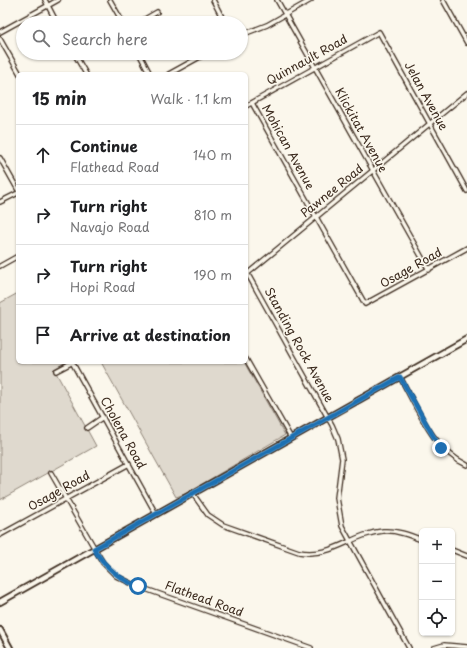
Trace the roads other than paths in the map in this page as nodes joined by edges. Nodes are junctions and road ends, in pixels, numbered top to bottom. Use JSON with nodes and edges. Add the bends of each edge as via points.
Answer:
{"nodes":[{"id":1,"x":45,"y":0,"type":"edge"},
{"id":2,"x":58,"y":0,"type":"edge"},
{"id":3,"x":110,"y":0,"type":"edge"},
{"id":4,"x":213,"y":0,"type":"edge"},
{"id":5,"x":277,"y":0,"type":"edge"},
{"id":6,"x":311,"y":0,"type":"edge"},
{"id":7,"x":443,"y":0,"type":"edge"},
{"id":8,"x":48,"y":6,"type":"junction"},
{"id":9,"x":157,"y":12,"type":"dead end"},
{"id":10,"x":285,"y":15,"type":"junction"},
{"id":11,"x":30,"y":16,"type":"edge"},
{"id":12,"x":53,"y":16,"type":"edge"},
{"id":13,"x":119,"y":16,"type":"edge"},
{"id":14,"x":150,"y":16,"type":"edge"},
{"id":15,"x":221,"y":16,"type":"edge"},
{"id":16,"x":16,"y":23,"type":"edge"},
{"id":17,"x":0,"y":32,"type":"edge"},
{"id":18,"x":248,"y":32,"type":"edge"},
{"id":19,"x":379,"y":32,"type":"joint"},
{"id":20,"x":0,"y":39,"type":"edge"},
{"id":21,"x":467,"y":43,"type":"edge"},
{"id":22,"x":78,"y":60,"type":"edge"},
{"id":23,"x":143,"y":60,"type":"edge"},
{"id":24,"x":194,"y":60,"type":"edge"},
{"id":25,"x":315,"y":68,"type":"junction"},
{"id":26,"x":19,"y":72,"type":"edge"},
{"id":27,"x":85,"y":72,"type":"edge"},
{"id":28,"x":149,"y":72,"type":"edge"},
{"id":29,"x":173,"y":72,"type":"edge"},
{"id":30,"x":467,"y":93,"type":"edge"},
{"id":31,"x":252,"y":103,"type":"junction"},
{"id":32,"x":248,"y":105,"type":"edge"},
{"id":33,"x":429,"y":123,"type":"junction"},
{"id":34,"x":0,"y":158,"type":"edge"},
{"id":35,"x":372,"y":171,"type":"junction"},
{"id":36,"x":16,"y":187,"type":"edge"},
{"id":37,"x":467,"y":191,"type":"edge"},
{"id":38,"x":16,"y":192,"type":"edge"},
{"id":39,"x":0,"y":202,"type":"edge"},
{"id":40,"x":316,"y":217,"type":"junction"},
{"id":41,"x":467,"y":248,"type":"edge"},
{"id":42,"x":16,"y":257,"type":"edge"},
{"id":43,"x":0,"y":266,"type":"edge"},
{"id":44,"x":429,"y":270,"type":"junction"},
{"id":45,"x":248,"y":271,"type":"edge"},
{"id":46,"x":248,"y":274,"type":"edge"},
{"id":47,"x":365,"y":304,"type":"joint"},
{"id":48,"x":467,"y":340,"type":"edge"},
{"id":49,"x":248,"y":363,"type":"edge"},
{"id":50,"x":68,"y":364,"type":"edge"},
{"id":51,"x":73,"y":364,"type":"edge"},
{"id":52,"x":56,"y":371,"type":"dead end"},
{"id":53,"x":400,"y":377,"type":"junction"},
{"id":54,"x":103,"y":418,"type":"junction"},
{"id":55,"x":328,"y":418,"type":"junction"},
{"id":56,"x":87,"y":428,"type":"dead end"},
{"id":57,"x":291,"y":438,"type":"junction"},
{"id":58,"x":129,"y":464,"type":"junction"},
{"id":59,"x":467,"y":465,"type":"edge"},
{"id":60,"x":51,"y":473,"type":"dead end"},
{"id":61,"x":193,"y":494,"type":"junction"},
{"id":62,"x":65,"y":499,"type":"junction"},
{"id":63,"x":156,"y":514,"type":"junction"},
{"id":64,"x":0,"y":536,"type":"edge"},
{"id":65,"x":419,"y":539,"type":"edge"},
{"id":66,"x":349,"y":542,"type":"junction"},
{"id":67,"x":94,"y":549,"type":"junction"},
{"id":68,"x":455,"y":551,"type":"edge"},
{"id":69,"x":467,"y":556,"type":"edge"},
{"id":70,"x":0,"y":602,"type":"edge"},
{"id":71,"x":0,"y":630,"type":"edge"},
{"id":72,"x":467,"y":647,"type":"edge"},
{"id":73,"x":10,"y":648,"type":"edge"},
{"id":74,"x":311,"y":648,"type":"edge"},
{"id":75,"x":409,"y":648,"type":"edge"},
{"id":76,"x":434,"y":648,"type":"edge"}],
"edges":[{"from":1,"to":8,"type":"street"},
{"from":2,"to":8,"type":"street"},
{"from":3,"to":13,"type":"street"},
{"from":4,"to":15,"type":"street"},
{"from":5,"to":10,"type":"street","name":"Klickitat Avenue"},
{"from":6,"to":10,"type":"street"},
{"from":7,"to":21,"type":"street"},
{"from":8,"to":11,"type":"street"},
{"from":8,"to":12,"type":"street"},
{"from":9,"to":14,"type":"street"},
{"from":10,"to":18,"type":"street"},
{"from":10,"to":25,"type":"street","name":"Klickitat Avenue"},
{"from":16,"to":17,"type":"street"},
{"from":19,"to":25,"type":"street","name":"Quinnault Road"},
{"from":19,"to":33,"type":"street","name":"Jelan Avenue"},
{"from":20,"to":26,"type":"street"},
{"from":22,"to":27,"type":"street"},
{"from":23,"to":28,"type":"street"},
{"from":24,"to":29,"type":"street"},
{"from":25,"to":31,"type":"street","name":"Quinnault Road"},
{"from":25,"to":35,"type":"street","name":"Klickitat Avenue"},
{"from":30,"to":33,"type":"street","name":"Pawnee Road"},
{"from":31,"to":32,"type":"street","name":"Quinnault Road"},
{"from":31,"to":40,"type":"street","name":"Mohican Avenue"},
{"from":33,"to":35,"type":"street","name":"Pawnee Road"},
{"from":33,"to":37,"type":"street","name":"Jelan Avenue"},
{"from":34,"to":36,"type":"street"},
{"from":35,"to":40,"type":"street","name":"Pawnee Road"},
{"from":35,"to":44,"type":"street","name":"Klickitat Avenue"},
{"from":38,"to":39,"type":"street"},
{"from":40,"to":45,"type":"street","name":"Pawnee Road"},
{"from":40,"to":47,"type":"street","name":"Mohican Avenue"},
{"from":41,"to":44,"type":"street","name":"Osage Road"},
{"from":42,"to":43,"type":"street"},
{"from":44,"to":47,"type":"street","name":"Osage Road"},
{"from":46,"to":55,"type":"street","name":"Standing Rock Avenue"},
{"from":48,"to":53,"type":"main road"},
{"from":49,"to":57,"type":"street"},
{"from":50,"to":52,"type":"street"},
{"from":51,"to":54,"type":"street","name":"Cholena Road"},
{"from":53,"to":55,"type":"main road"},
{"from":53,"to":59,"type":"street","via":[[441,448]]},
{"from":54,"to":56,"type":"street"},
{"from":54,"to":58,"type":"street","name":"Cholena Road"},
{"from":55,"to":57,"type":"main road"},
{"from":55,"to":66,"type":"street","name":"Standing Rock Avenue","via":[[341,450],[337,505]]},
{"from":57,"to":61,"type":"main road"},
{"from":58,"to":62,"type":"street","name":"Osage Road"},
{"from":58,"to":63,"type":"street","name":"Cholena Road"},
{"from":60,"to":62,"type":"street","name":"Flathead Road"},
{"from":61,"to":63,"type":"main road"},
{"from":61,"to":66,"type":"street","via":[[208,515],[223,525],[290,550],[316,554],[333,550]]},
{"from":62,"to":64,"type":"street","name":"Osage Road"},
{"from":62,"to":67,"type":"street","name":"Flathead Road"},
{"from":63,"to":67,"type":"main road"},
{"from":65,"to":66,"type":"street","via":[[383,531]]},
{"from":66,"to":75,"type":"street","name":"Standing Rock Avenue"},
{"from":67,"to":70,"type":"main road"},
{"from":67,"to":74,"type":"street","name":"Flathead Road","via":[[111,572],[129,583]]},
{"from":68,"to":69,"type":"street"},
{"from":71,"to":73,"type":"main road"},
{"from":72,"to":76,"type":"street","via":[[444,645]]}]}
